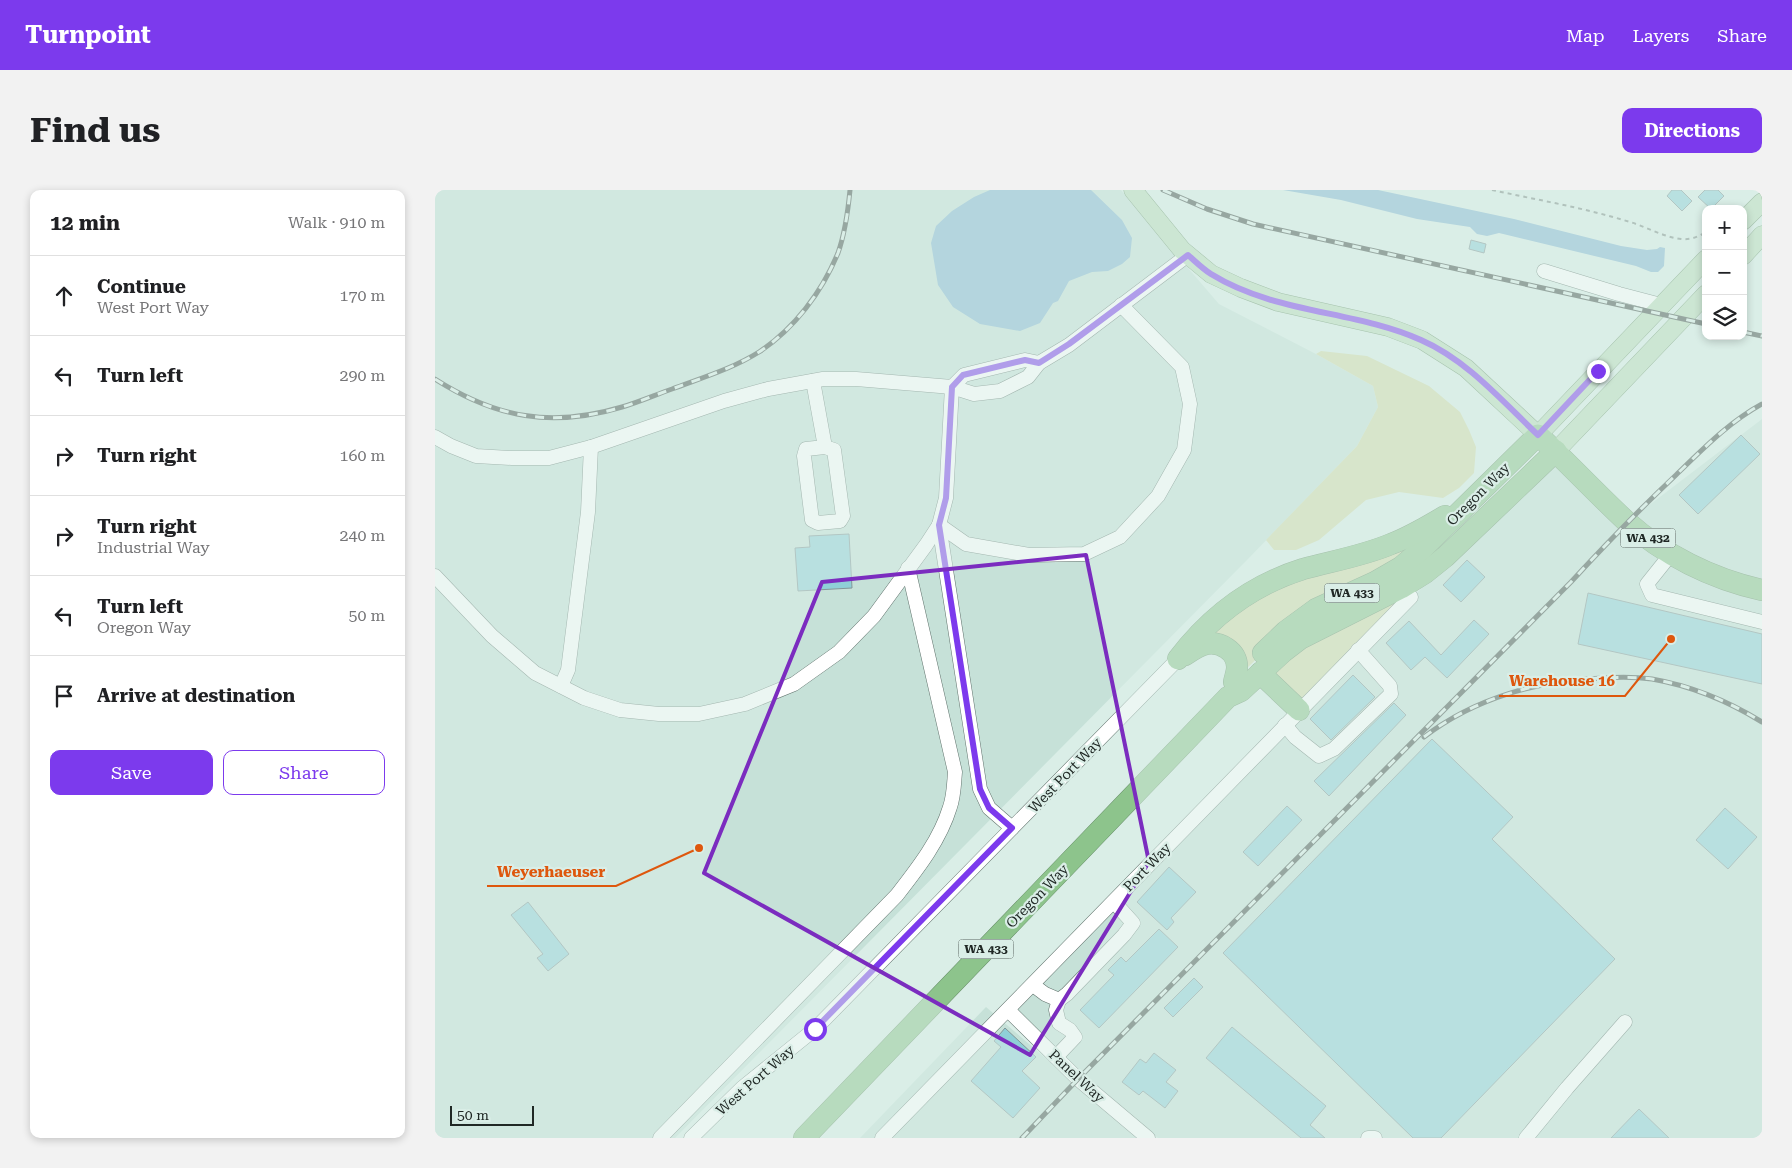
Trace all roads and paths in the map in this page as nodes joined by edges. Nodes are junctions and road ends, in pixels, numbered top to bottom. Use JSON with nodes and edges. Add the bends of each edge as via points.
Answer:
{"nodes":[{"id":1,"x":1133,"y":190,"type":"edge"},
{"id":2,"x":1492,"y":190,"type":"edge"},
{"id":3,"x":1762,"y":202,"type":"edge"},
{"id":4,"x":1747,"y":217,"type":"edge"},
{"id":5,"x":1702,"y":235,"type":"edge"},
{"id":6,"x":1762,"y":236,"type":"edge"},
{"id":7,"x":1747,"y":252,"type":"edge"},
{"id":8,"x":1188,"y":255,"type":"junction"},
{"id":9,"x":1702,"y":263,"type":"edge"},
{"id":10,"x":1544,"y":270,"type":"dead end"},
{"id":11,"x":1705,"y":295,"type":"edge"},
{"id":12,"x":1661,"y":305,"type":"junction"},
{"id":13,"x":1121,"y":306,"type":"junction"},
{"id":14,"x":1039,"y":363,"type":"junction"},
{"id":15,"x":813,"y":381,"type":"junction"},
{"id":16,"x":952,"y":387,"type":"junction"},
{"id":17,"x":1538,"y":435,"type":"junction"},
{"id":18,"x":435,"y":437,"type":"edge"},
{"id":19,"x":591,"y":447,"type":"junction"},
{"id":20,"x":825,"y":447,"type":"junction"},
{"id":21,"x":1556,"y":451,"type":"junction"},
{"id":22,"x":1469,"y":503,"type":"junction"},
{"id":23,"x":939,"y":525,"type":"junction"},
{"id":24,"x":1671,"y":554,"type":"junction"},
{"id":25,"x":908,"y":568,"type":"junction"},
{"id":26,"x":435,"y":576,"type":"edge"},
{"id":27,"x":1762,"y":590,"type":"edge"},
{"id":28,"x":1411,"y":597,"type":"dead end"},
{"id":29,"x":1762,"y":622,"type":"edge"},
{"id":30,"x":1358,"y":650,"type":"junction"},
{"id":31,"x":1178,"y":659,"type":"junction"},
{"id":32,"x":1260,"y":672,"type":"junction"},
{"id":33,"x":561,"y":686,"type":"junction"},
{"id":34,"x":1231,"y":690,"type":"junction"},
{"id":35,"x":1291,"y":718,"type":"junction"},
{"id":36,"x":1012,"y":828,"type":"junction"},
{"id":37,"x":1114,"y":902,"type":"junction"},
{"id":38,"x":1033,"y":985,"type":"junction"},
{"id":39,"x":1059,"y":1000,"type":"junction"},
{"id":40,"x":1008,"y":1010,"type":"junction"},
{"id":41,"x":1625,"y":1022,"type":"dead end"},
{"id":42,"x":1056,"y":1058,"type":"junction"},
{"id":43,"x":660,"y":1138,"type":"edge"},
{"id":44,"x":691,"y":1138,"type":"edge"},
{"id":45,"x":805,"y":1138,"type":"edge"},
{"id":46,"x":882,"y":1138,"type":"edge"},
{"id":47,"x":1148,"y":1138,"type":"edge"},
{"id":48,"x":1368,"y":1138,"type":"edge"},
{"id":49,"x":1375,"y":1138,"type":"edge"},
{"id":50,"x":1526,"y":1138,"type":"edge"}],
"edges":[{"from":1,"to":8,"type":"main road","number":"WA 432"},
{"from":2,"to":5,"type":"path","via":[[1631,222],[1667,236],[1682,239]]},
{"from":3,"to":4,"type":"main road"},
{"from":6,"to":7,"type":"main road"},
{"from":8,"to":13,"type":"street"},
{"from":8,"to":17,"type":"main road","number":"WA 432","via":[[1211,274],[1278,302],[1388,327],[1422,340],[1466,368]]},
{"from":9,"to":12,"type":"main road","name":"Oregon Way"},
{"from":10,"to":12,"type":"street"},
{"from":11,"to":21,"type":"main road","name":"Oregon Way"},
{"from":12,"to":17,"type":"main road","name":"Oregon Way"},
{"from":13,"to":14,"type":"street"},
{"from":13,"to":23,"type":"street","via":[[1182,367],[1190,404],[1184,450],[1158,496],[1120,537],[1084,554],[1029,555],[966,544]]},
{"from":14,"to":16,"type":"street","via":[[1025,360],[963,375]]},
{"from":14,"to":16,"type":"street","via":[[1028,377],[1000,391],[974,394]]},
{"from":15,"to":16,"type":"street","via":[[856,378]]},
{"from":15,"to":19,"type":"street","via":[[768,388]]},
{"from":15,"to":20,"type":"street"},
{"from":16,"to":23,"type":"street","via":[[946,498]]},
{"from":17,"to":21,"type":"highway","number":"WA 432"},
{"from":17,"to":22,"type":"highway","name":"Oregon Way","number":"WA 433"},
{"from":18,"to":19,"type":"street","via":[[475,456],[549,458]]},
{"from":19,"to":33,"type":"street","via":[[588,512],[568,670]]},
{"from":20,"to":20,"type":"street","via":[[834,450],[843,516],[840,521],[818,524],[812,520],[804,456],[806,449]]},
{"from":21,"to":24,"type":"highway","number":"WA 432","via":[[1627,522]]},
{"from":21,"to":32,"type":"highway","name":"Oregon Way","number":"WA 433","via":[[1425,573],[1301,639]]},
{"from":22,"to":31,"type":"highway","via":[[1391,544],[1301,570],[1249,594],[1199,633]]},
{"from":22,"to":34,"type":"highway","name":"Oregon Way","number":"WA 433","via":[[1401,567],[1316,609],[1286,630]]},
{"from":23,"to":25,"type":"street"},
{"from":23,"to":36,"type":"street","via":[[980,789],[989,808]]},
{"from":24,"to":27,"type":"highway","number":"WA 432","via":[[1725,580]]},
{"from":24,"to":29,"type":"street","via":[[1647,584],[1652,595]]},
{"from":25,"to":33,"type":"street","via":[[874,616],[839,652],[794,684],[745,704],[699,714],[649,713],[620,710]]},
{"from":25,"to":43,"type":"street","via":[[955,772],[951,805],[942,827],[922,862],[897,895]]},
{"from":26,"to":33,"type":"street","via":[[492,636],[535,673]]},
{"from":28,"to":30,"type":"street","name":"Port Way"},
{"from":30,"to":35,"type":"street","name":"Port Way"},
{"from":30,"to":35,"type":"street","via":[[1390,686],[1391,694],[1334,748],[1319,756],[1295,737]]},
{"from":31,"to":34,"type":"highway","via":[[1206,644],[1222,646],[1236,662]]},
{"from":31,"to":36,"type":"street","name":"West Port Way"},
{"from":32,"to":34,"type":"highway","name":"Oregon Way","number":"WA 433","via":[[1241,690]]},
{"from":32,"to":35,"type":"highway"},
{"from":34,"to":45,"type":"highway","name":"Oregon Way","number":"WA 433"},
{"from":35,"to":37,"type":"street","name":"Port Way"},
{"from":36,"to":44,"type":"street","name":"West Port Way","via":[[815,1029],[742,1088]]},
{"from":37,"to":38,"type":"street","name":"Port Way"},
{"from":37,"to":39,"type":"street","via":[[1133,923]]},
{"from":38,"to":39,"type":"street"},
{"from":38,"to":40,"type":"street","name":"Port Way"},
{"from":39,"to":42,"type":"street","via":[[1056,1010],[1059,1022],[1075,1037]]},
{"from":40,"to":42,"type":"street","name":"Panel Way"},
{"from":40,"to":46,"type":"street","name":"Port Way"},
{"from":41,"to":50,"type":"street"},
{"from":42,"to":47,"type":"street","name":"Panel Way"},
{"from":48,"to":49,"type":"street"}]}
